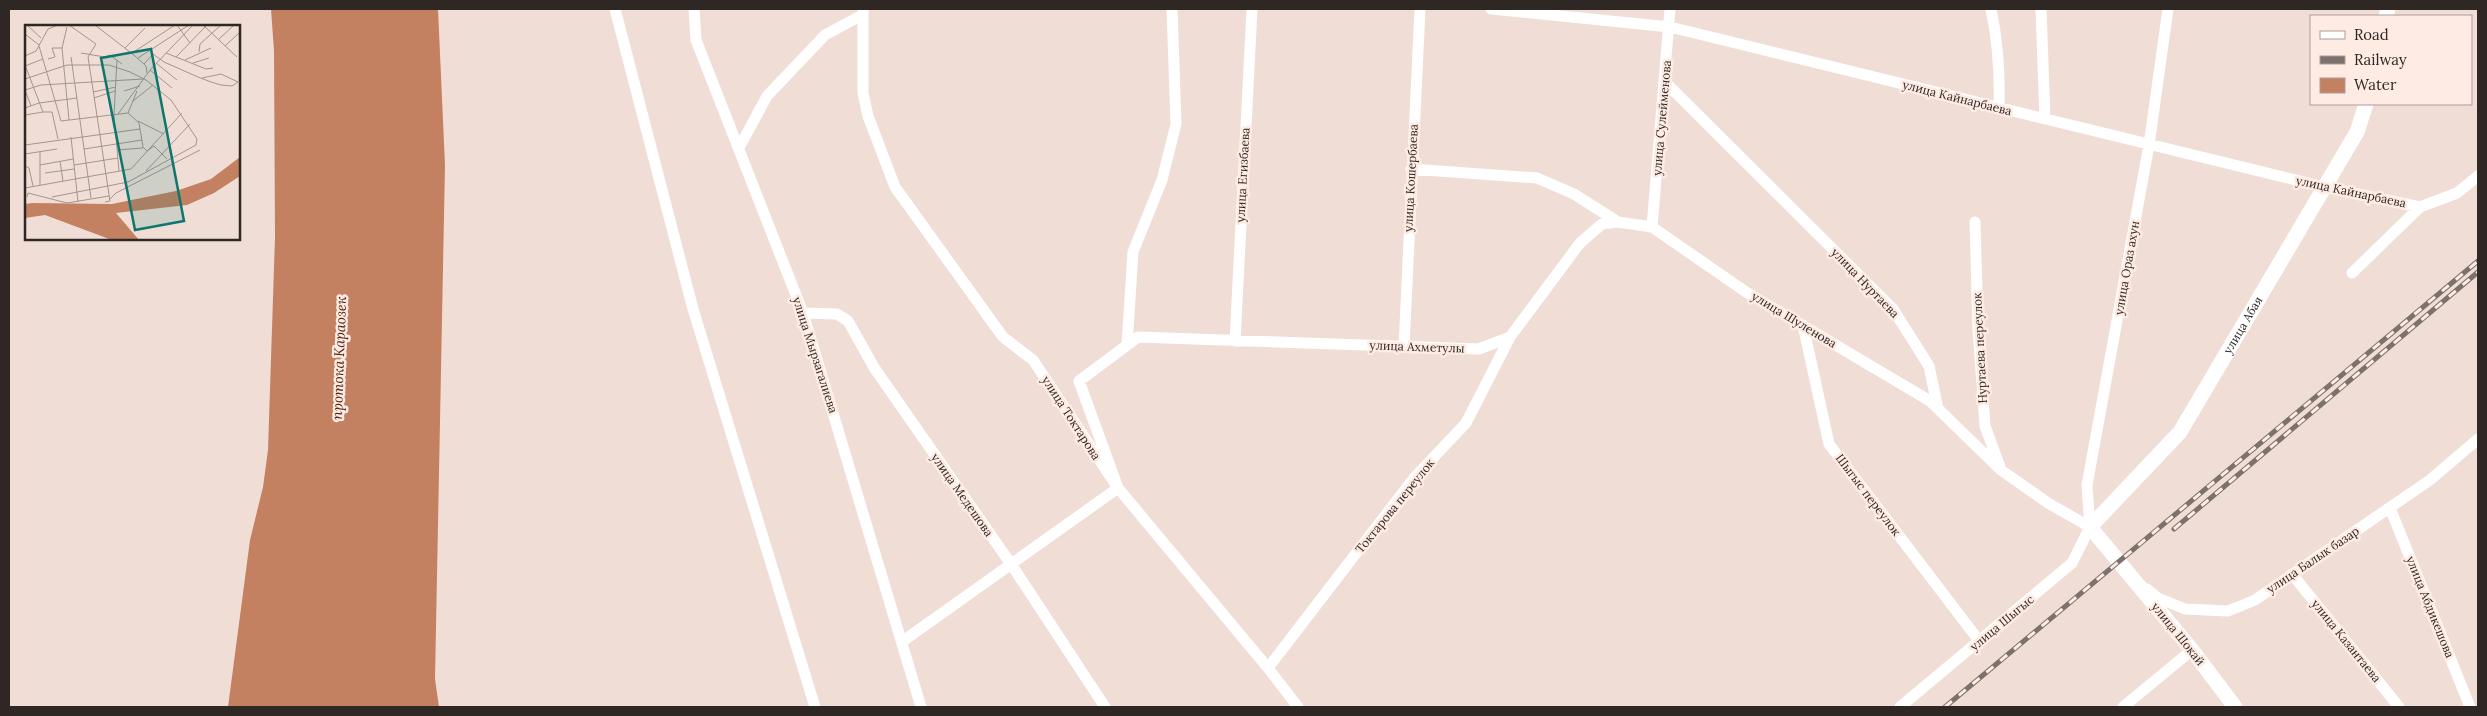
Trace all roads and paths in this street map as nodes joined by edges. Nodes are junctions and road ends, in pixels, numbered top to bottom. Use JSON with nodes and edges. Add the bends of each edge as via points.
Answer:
{"nodes":[{"id":1,"x":616,"y":9,"type":"edge"},
{"id":2,"x":694,"y":9,"type":"edge"},
{"id":3,"x":1172,"y":9,"type":"edge"},
{"id":4,"x":1252,"y":9,"type":"edge"},
{"id":5,"x":1420,"y":9,"type":"edge"},
{"id":6,"x":1491,"y":9,"type":"edge"},
{"id":7,"x":1670,"y":9,"type":"edge"},
{"id":8,"x":1991,"y":9,"type":"edge"},
{"id":9,"x":2041,"y":9,"type":"edge"},
{"id":10,"x":2168,"y":9,"type":"edge"},
{"id":11,"x":862,"y":12,"type":"edge"},
{"id":12,"x":1670,"y":27,"type":"junction"},
{"id":13,"x":1665,"y":82,"type":"junction"},
{"id":14,"x":2366,"y":105,"type":"edge"},
{"id":15,"x":1999,"y":108,"type":"junction"},
{"id":16,"x":2045,"y":119,"type":"junction"},
{"id":17,"x":2149,"y":145,"type":"junction"},
{"id":18,"x":739,"y":148,"type":"junction"},
{"id":19,"x":1411,"y":169,"type":"junction"},
{"id":20,"x":2478,"y":176,"type":"edge"},
{"id":21,"x":2324,"y":187,"type":"junction"},
{"id":22,"x":2420,"y":207,"type":"junction"},
{"id":23,"x":1618,"y":222,"type":"junction"},
{"id":24,"x":1975,"y":222,"type":"dead end"},
{"id":25,"x":1652,"y":227,"type":"junction"},
{"id":26,"x":2352,"y":273,"type":"dead end"},
{"id":27,"x":803,"y":313,"type":"junction"},
{"id":28,"x":1803,"y":326,"type":"junction"},
{"id":29,"x":1510,"y":337,"type":"junction"},
{"id":30,"x":1235,"y":341,"type":"junction"},
{"id":31,"x":1127,"y":345,"type":"junction"},
{"id":32,"x":1404,"y":347,"type":"junction"},
{"id":33,"x":1938,"y":409,"type":"junction"},
{"id":34,"x":2477,"y":442,"type":"edge"},
{"id":35,"x":2002,"y":470,"type":"junction"},
{"id":36,"x":1118,"y":488,"type":"junction"},
{"id":37,"x":2390,"y":508,"type":"junction"},
{"id":38,"x":2090,"y":527,"type":"junction"},
{"id":39,"x":1011,"y":564,"type":"junction"},
{"id":40,"x":2292,"y":574,"type":"junction"},
{"id":41,"x":2132,"y":578,"type":"junction"},
{"id":42,"x":903,"y":641,"type":"junction"},
{"id":43,"x":1980,"y":642,"type":"junction"},
{"id":44,"x":2192,"y":650,"type":"junction"},
{"id":45,"x":1268,"y":668,"type":"junction"},
{"id":46,"x":814,"y":707,"type":"edge"},
{"id":47,"x":921,"y":707,"type":"edge"},
{"id":48,"x":1105,"y":707,"type":"edge"},
{"id":49,"x":1298,"y":707,"type":"edge"},
{"id":50,"x":1900,"y":707,"type":"edge"},
{"id":51,"x":2123,"y":707,"type":"edge"},
{"id":52,"x":2235,"y":707,"type":"edge"},
{"id":53,"x":2400,"y":707,"type":"edge"},
{"id":54,"x":2470,"y":707,"type":"edge"}],
"edges":[{"from":1,"to":46,"type":"street","via":[[693,309]]},
{"from":2,"to":18,"type":"street","name":"улица Мырзагалиева","via":[[696,40]]},
{"from":3,"to":31,"type":"street","via":[[1176,124],[1162,180],[1133,252]]},
{"from":4,"to":30,"type":"street","name":"улица Егизбаева"},
{"from":5,"to":19,"type":"street","name":"улица Кошербаева"},
{"from":6,"to":12,"type":"street","name":"улица Кайнарбаева"},
{"from":7,"to":12,"type":"street","name":"улица Сулейменова"},
{"from":8,"to":15,"type":"street","via":[[2000,72]]},
{"from":9,"to":16,"type":"street"},
{"from":10,"to":17,"type":"street","name":"улица Ораз ахун"},
{"from":11,"to":18,"type":"street","via":[[825,34],[767,96]]},
{"from":11,"to":36,"type":"street","name":"улица Токтарова","via":[[863,93],[868,116],[895,188],[1003,337],[1033,360]]},
{"from":12,"to":13,"type":"street","name":"улица Сулейменова"},
{"from":12,"to":15,"type":"street","name":"улица Кайнарбаева"},
{"from":13,"to":25,"type":"street","name":"улица Сулейменова"},
{"from":13,"to":33,"type":"street","name":"улица Нуртаева","via":[[1894,309],[1929,366]]},
{"from":14,"to":21,"type":"street","name":"улица Абая","via":[[2357,132]]},
{"from":15,"to":16,"type":"street","name":"улица Кайнарбаева"},
{"from":16,"to":17,"type":"street","name":"улица Кайнарбаева"},
{"from":17,"to":21,"type":"street","name":"улица Кайнарбаева"},
{"from":17,"to":38,"type":"street","name":"улица Ораз ахун","via":[[2087,485]]},
{"from":18,"to":27,"type":"street","name":"улица Мырзагалиева"},
{"from":19,"to":23,"type":"street","via":[[1536,178],[1574,194]]},
{"from":19,"to":32,"type":"street","name":"улица Кошербаева"},
{"from":20,"to":22,"type":"street","via":[[2457,193]]},
{"from":21,"to":22,"type":"street","name":"улица Кайнарбаева"},
{"from":21,"to":38,"type":"street","name":"улица Абая","via":[[2180,432]]},
{"from":22,"to":26,"type":"street"},
{"from":23,"to":25,"type":"street"},
{"from":23,"to":29,"type":"street","via":[[1602,224],[1580,244]]},
{"from":24,"to":35,"type":"street","name":"Нуртаева переулок","via":[[1985,426]]},
{"from":25,"to":28,"type":"street","name":"улица Шуленова","via":[[1746,292]]},
{"from":27,"to":39,"type":"street","name":"улица Медешова","via":[[837,314],[848,321],[875,370]]},
{"from":27,"to":42,"type":"street","name":"улица Мырзагалиева"},
{"from":28,"to":33,"type":"street","name":"улица Шуленова","via":[[1930,401]]},
{"from":28,"to":43,"type":"street","name":"Шыгыс переулок","via":[[1829,444]]},
{"from":29,"to":32,"type":"street","name":"улица Ахметулы","via":[[1478,350]]},
{"from":29,"to":45,"type":"street","name":"Токтарова переулок","via":[[1466,423],[1414,478]]},
{"from":30,"to":31,"type":"street","name":"улица Ахметулы","via":[[1138,337]]},
{"from":30,"to":32,"type":"street","name":"улица Ахметулы"},
{"from":31,"to":36,"type":"street","name":"улица Ахметулы","via":[[1079,382]]},
{"from":33,"to":35,"type":"street"},
{"from":34,"to":37,"type":"street","name":"улица Балык базар"},
{"from":35,"to":38,"type":"street","via":[[2048,503]]},
{"from":36,"to":39,"type":"street"},
{"from":36,"to":45,"type":"street","name":"улица Токтарова"},
{"from":37,"to":40,"type":"street","name":"улица Балык базар"},
{"from":37,"to":54,"type":"street","name":"улица Абдикешова"},
{"from":38,"to":41,"type":"street","name":"улица Шокай"},
{"from":38,"to":43,"type":"street","name":"улица Шыгыс","via":[[2072,563]]},
{"from":39,"to":42,"type":"street"},
{"from":39,"to":48,"type":"street","name":"улица Медешова"},
{"from":40,"to":41,"type":"street","name":"улица Балык базар","via":[[2255,600],[2228,611],[2185,609],[2158,598]]},
{"from":40,"to":53,"type":"street","name":"улица Казантаева"},
{"from":41,"to":44,"type":"street","name":"улица Шокай"},
{"from":42,"to":47,"type":"street","name":"улица Мырзагалиева"},
{"from":43,"to":50,"type":"street","name":"улица Шыгыс"},
{"from":44,"to":51,"type":"street"},
{"from":44,"to":52,"type":"street","name":"улица Шокай"},
{"from":45,"to":49,"type":"street","name":"улица Токтарова"}]}
